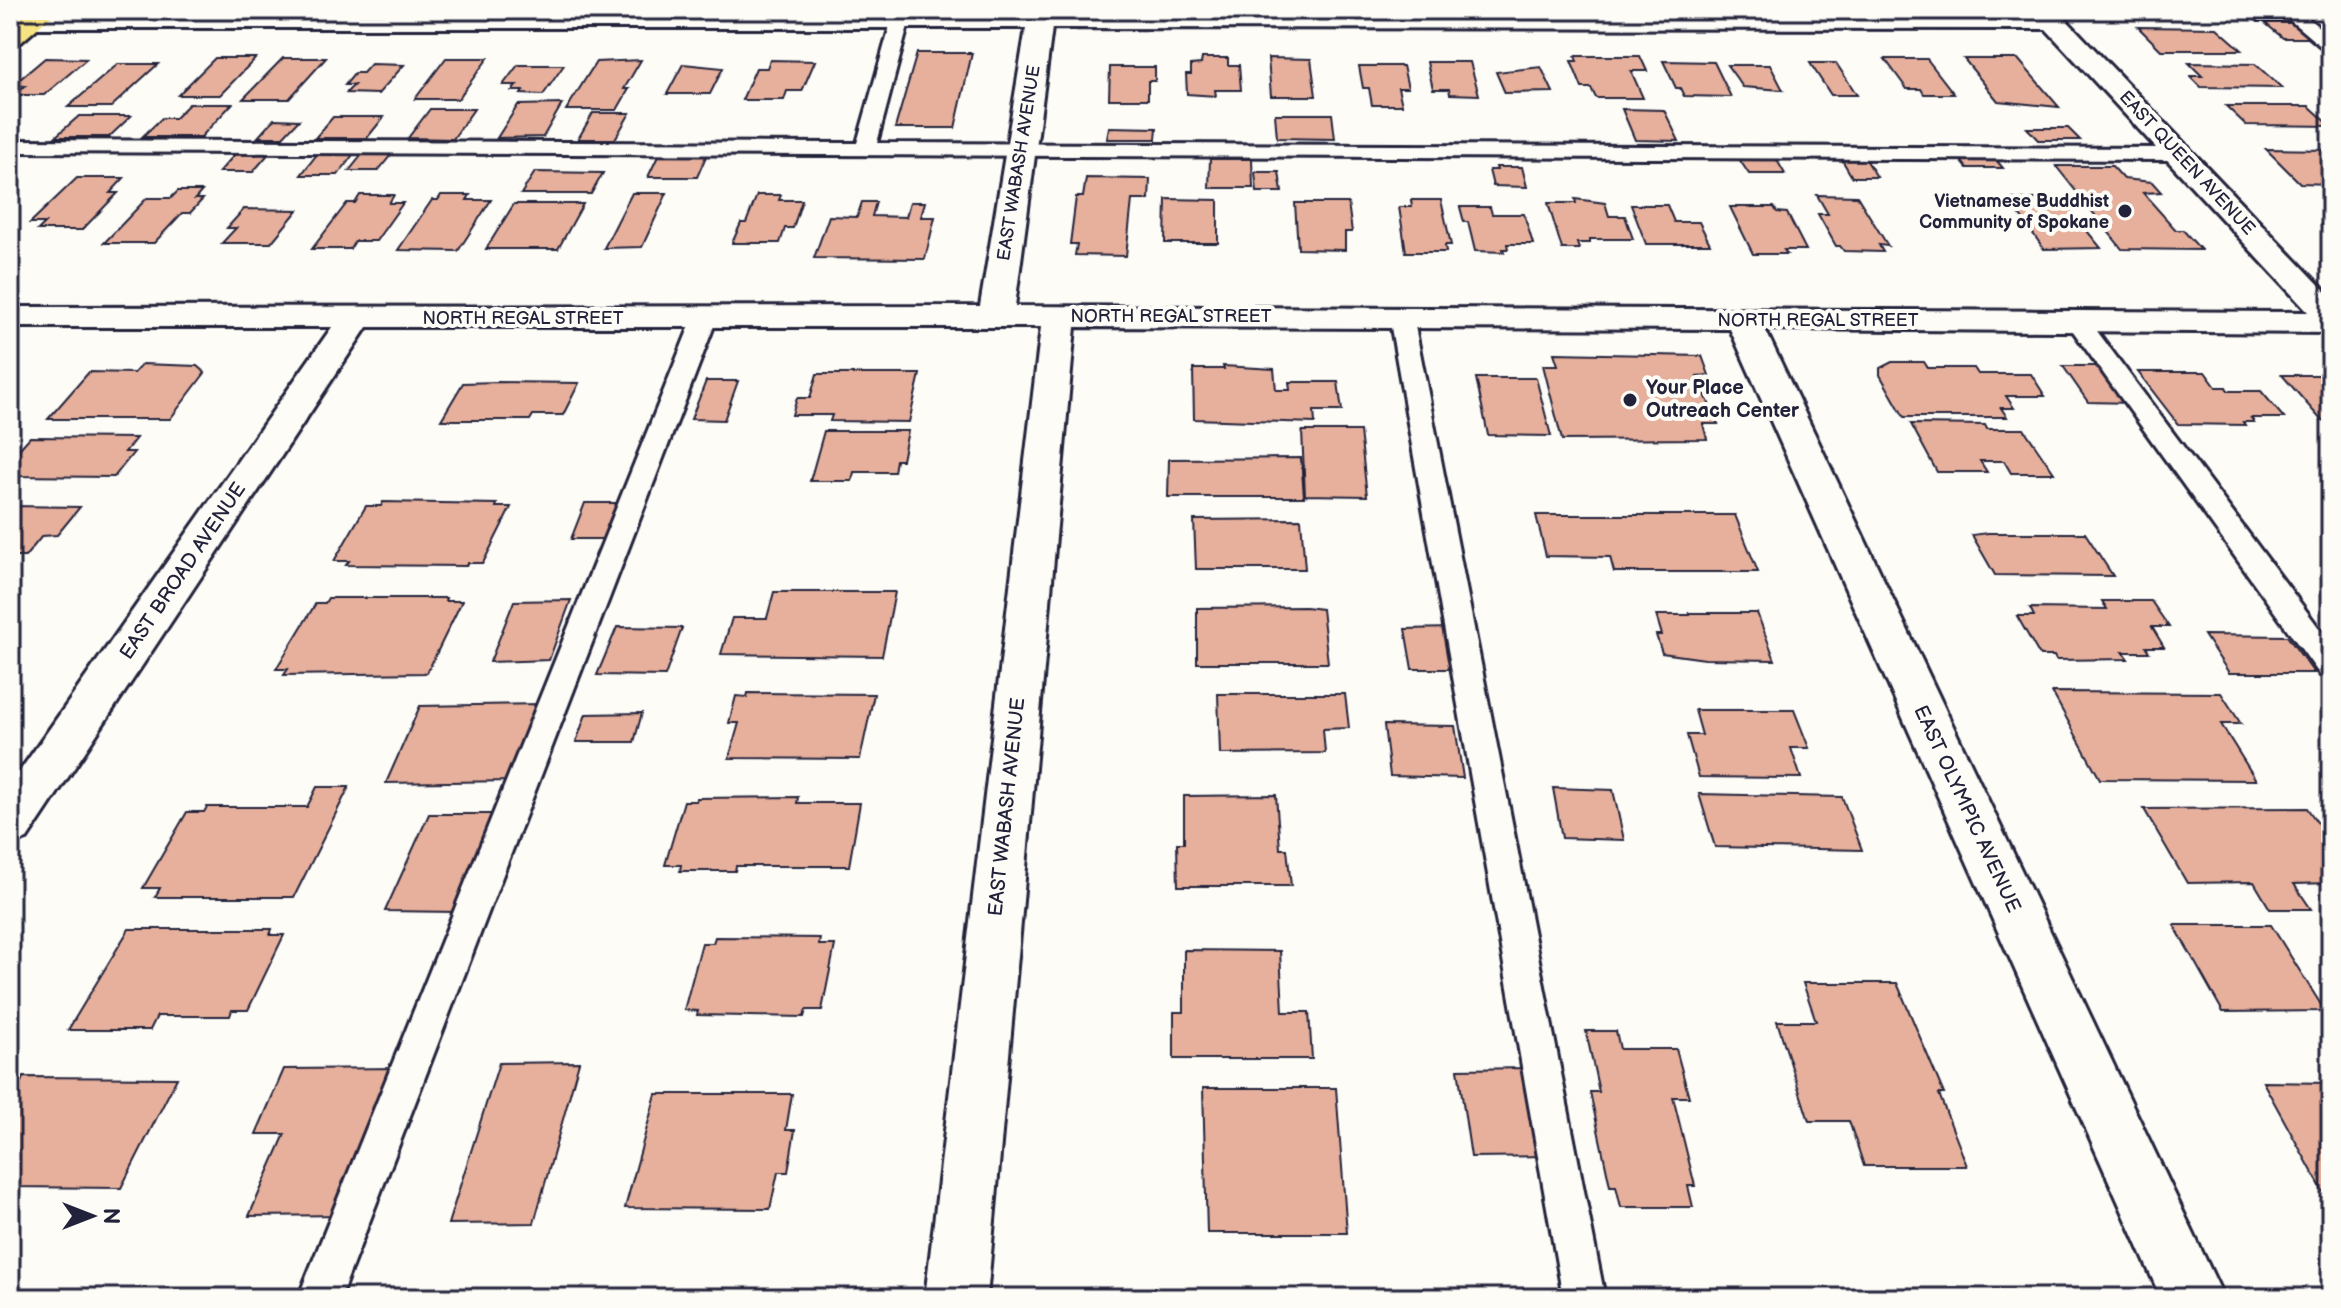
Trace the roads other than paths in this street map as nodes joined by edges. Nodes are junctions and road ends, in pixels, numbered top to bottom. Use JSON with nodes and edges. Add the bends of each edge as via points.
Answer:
{"nodes":[{"id":1,"x":2287,"y":10,"type":"edge"},
{"id":2,"x":39,"y":15,"type":"edge"},
{"id":3,"x":2048,"y":15,"type":"edge"},
{"id":4,"x":1041,"y":16,"type":"edge"},
{"id":5,"x":900,"y":22,"type":"junction"},
{"id":6,"x":10,"y":38,"type":"edge"},
{"id":7,"x":2331,"y":46,"type":"edge"},
{"id":8,"x":10,"y":146,"type":"edge"},
{"id":9,"x":865,"y":149,"type":"junction"},
{"id":10,"x":1021,"y":150,"type":"junction"},
{"id":11,"x":2179,"y":154,"type":"junction"},
{"id":12,"x":996,"y":316,"type":"junction"},
{"id":13,"x":1059,"y":316,"type":"junction"},
{"id":14,"x":1401,"y":316,"type":"junction"},
{"id":15,"x":10,"y":317,"type":"edge"},
{"id":16,"x":2331,"y":317,"type":"edge"},
{"id":17,"x":356,"y":318,"type":"junction"},
{"id":18,"x":705,"y":318,"type":"junction"},
{"id":19,"x":1743,"y":320,"type":"junction"},
{"id":20,"x":2077,"y":320,"type":"junction"},
{"id":21,"x":2331,"y":323,"type":"edge"},
{"id":22,"x":2331,"y":667,"type":"edge"},
{"id":23,"x":10,"y":824,"type":"edge"},
{"id":24,"x":319,"y":1298,"type":"edge"},
{"id":25,"x":956,"y":1298,"type":"edge"},
{"id":26,"x":1584,"y":1298,"type":"edge"},
{"id":27,"x":2193,"y":1298,"type":"edge"}],
"edges":[{"from":1,"to":7,"type":"lane"},
{"from":2,"to":5,"type":"street"},
{"from":2,"to":6,"type":"main road"},
{"from":3,"to":4,"type":"street"},
{"from":3,"to":11,"type":"street","name":"EAST QUEEN AVENUE"},
{"from":4,"to":5,"type":"street"},
{"from":4,"to":10,"type":"street","name":"EAST WABASH AVENUE"},
{"from":5,"to":9,"type":"lane"},
{"from":8,"to":9,"type":"lane"},
{"from":9,"to":10,"type":"lane"},
{"from":10,"to":11,"type":"lane"},
{"from":10,"to":12,"type":"street","name":"EAST WABASH AVENUE"},
{"from":11,"to":16,"type":"street","name":"EAST QUEEN AVENUE"},
{"from":12,"to":13,"type":"street","name":"NORTH REGAL STREET"},
{"from":12,"to":18,"type":"street","name":"NORTH REGAL STREET"},
{"from":13,"to":14,"type":"street","name":"NORTH REGAL STREET"},
{"from":13,"to":25,"type":"street","name":"EAST WABASH AVENUE"},
{"from":14,"to":19,"type":"street","name":"NORTH REGAL STREET"},
{"from":14,"to":26,"type":"lane"},
{"from":15,"to":17,"type":"street","name":"NORTH REGAL STREET"},
{"from":17,"to":18,"type":"street","name":"NORTH REGAL STREET"},
{"from":17,"to":23,"type":"street","name":"EAST BROAD AVENUE"},
{"from":18,"to":24,"type":"lane"},
{"from":19,"to":20,"type":"street","name":"NORTH REGAL STREET"},
{"from":19,"to":27,"type":"street","name":"EAST OLYMPIC AVENUE"},
{"from":20,"to":21,"type":"street","name":"NORTH REGAL STREET"},
{"from":20,"to":22,"type":"lane"}]}
